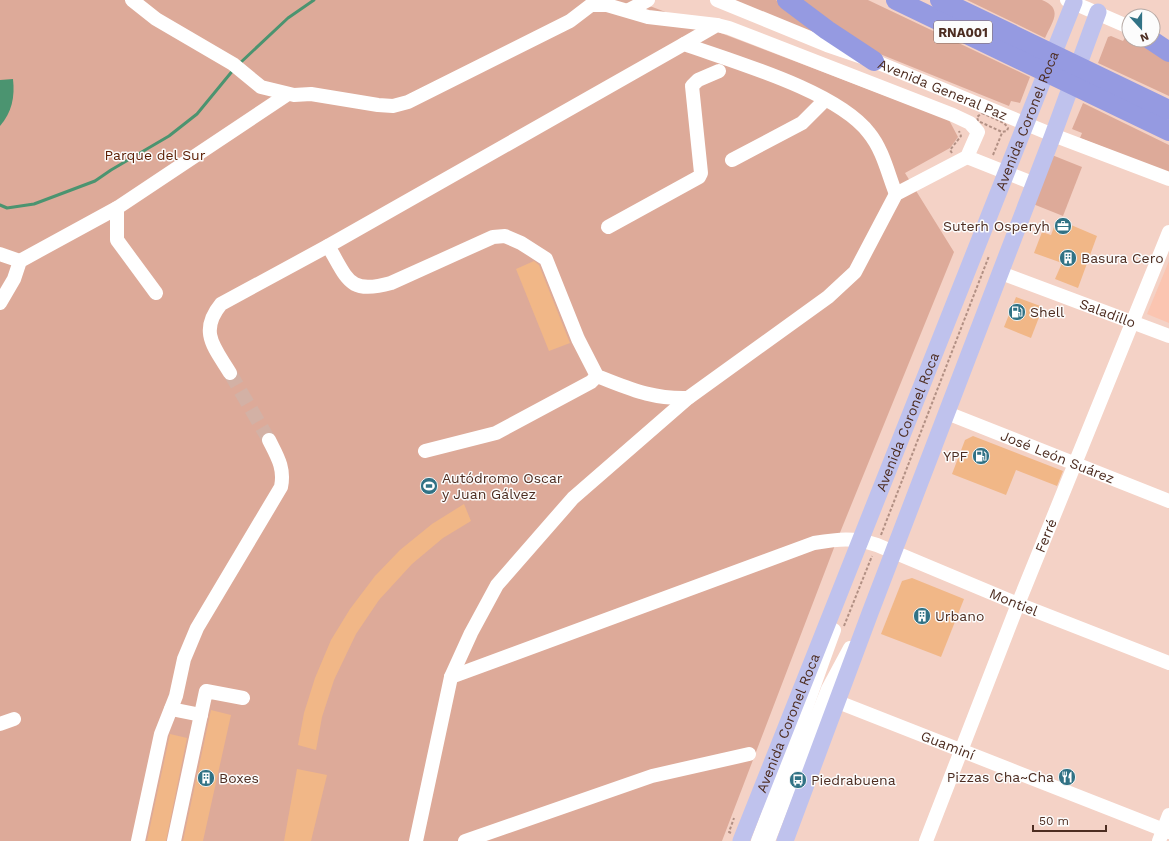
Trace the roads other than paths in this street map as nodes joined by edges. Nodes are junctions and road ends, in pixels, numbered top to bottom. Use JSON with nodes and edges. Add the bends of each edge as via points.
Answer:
{"nodes":[{"id":1,"x":132,"y":0,"type":"edge"},
{"id":2,"x":648,"y":0,"type":"edge"},
{"id":3,"x":717,"y":0,"type":"edge"},
{"id":4,"x":787,"y":0,"type":"edge"},
{"id":5,"x":896,"y":0,"type":"edge"},
{"id":6,"x":940,"y":0,"type":"edge"},
{"id":7,"x":1072,"y":1,"type":"edge"},
{"id":8,"x":1098,"y":6,"type":"edge"},
{"id":9,"x":629,"y":10,"type":"junction"},
{"id":10,"x":742,"y":10,"type":"junction"},
{"id":11,"x":1121,"y":22,"type":"edge"},
{"id":12,"x":714,"y":25,"type":"junction"},
{"id":13,"x":684,"y":44,"type":"junction"},
{"id":14,"x":1033,"y":56,"type":"junction"},
{"id":15,"x":874,"y":61,"type":"junction"},
{"id":16,"x":719,"y":71,"type":"dead end"},
{"id":17,"x":1094,"y":84,"type":"junction"},
{"id":18,"x":288,"y":94,"type":"junction"},
{"id":19,"x":825,"y":100,"type":"junction"},
{"id":20,"x":974,"y":102,"type":"junction"},
{"id":21,"x":1169,"y":110,"type":"edge"},
{"id":22,"x":959,"y":118,"type":"junction"},
{"id":23,"x":1025,"y":123,"type":"junction"},
{"id":24,"x":1169,"y":131,"type":"edge"},
{"id":25,"x":1053,"y":135,"type":"junction"},
{"id":26,"x":962,"y":159,"type":"junction"},
{"id":27,"x":732,"y":160,"type":"dead end"},
{"id":28,"x":1005,"y":172,"type":"junction"},
{"id":29,"x":1169,"y":179,"type":"edge"},
{"id":30,"x":1034,"y":184,"type":"junction"},
{"id":31,"x":896,"y":194,"type":"junction"},
{"id":32,"x":117,"y":208,"type":"junction"},
{"id":33,"x":608,"y":227,"type":"dead end"},
{"id":34,"x":1169,"y":232,"type":"edge"},
{"id":35,"x":328,"y":246,"type":"junction"},
{"id":36,"x":0,"y":254,"type":"edge"},
{"id":37,"x":20,"y":261,"type":"junction"},
{"id":38,"x":1003,"y":267,"type":"junction"},
{"id":39,"x":156,"y":293,"type":"dead end"},
{"id":40,"x":0,"y":303,"type":"edge"},
{"id":41,"x":1132,"y":321,"type":"junction"},
{"id":42,"x":1169,"y":336,"type":"edge"},
{"id":43,"x":230,"y":373,"type":"tunnel mouth"},
{"id":44,"x":597,"y":376,"type":"junction"},
{"id":45,"x":688,"y":398,"type":"junction"},
{"id":46,"x":947,"y":413,"type":"junction"},
{"id":47,"x":269,"y":440,"type":"tunnel mouth"},
{"id":48,"x":425,"y":451,"type":"dead end"},
{"id":49,"x":1075,"y":462,"type":"junction"},
{"id":50,"x":1169,"y":501,"type":"edge"},
{"id":51,"x":860,"y":539,"type":"junction"},
{"id":52,"x":894,"y":552,"type":"junction"},
{"id":53,"x":1018,"y":604,"type":"junction"},
{"id":54,"x":870,"y":613,"type":"junction"},
{"id":55,"x":1169,"y":663,"type":"edge"},
{"id":56,"x":451,"y":677,"type":"junction"},
{"id":57,"x":243,"y":698,"type":"dead end"},
{"id":58,"x":838,"y":702,"type":"junction"},
{"id":59,"x":171,"y":709,"type":"junction"},
{"id":60,"x":201,"y":715,"type":"junction"},
{"id":61,"x":14,"y":718,"type":"dead end"},
{"id":62,"x":0,"y":724,"type":"edge"},
{"id":63,"x":961,"y":751,"type":"junction"},
{"id":64,"x":749,"y":754,"type":"dead end"},
{"id":65,"x":1169,"y":814,"type":"edge"},
{"id":66,"x":1164,"y":834,"type":"edge"},
{"id":67,"x":138,"y":841,"type":"edge"},
{"id":68,"x":174,"y":841,"type":"edge"},
{"id":69,"x":416,"y":841,"type":"edge"},
{"id":70,"x":465,"y":841,"type":"edge"},
{"id":71,"x":741,"y":841,"type":"edge"},
{"id":72,"x":758,"y":841,"type":"edge"},
{"id":73,"x":768,"y":841,"type":"edge"},
{"id":74,"x":785,"y":841,"type":"edge"},
{"id":75,"x":926,"y":841,"type":"edge"}],
"edges":[{"from":1,"to":18,"type":"street","via":[[156,19],[236,67],[261,87]]},
{"from":2,"to":9,"type":"street"},
{"from":3,"to":10,"type":"street","name":"Avenida General Paz"},
{"from":4,"to":15,"type":"highway"},
{"from":5,"to":14,"type":"highway","number":"RNA001"},
{"from":6,"to":14,"type":"highway","number":"RNA001"},
{"from":7,"to":8,"type":"street"},
{"from":7,"to":23,"type":"main road","name":"Avenida Coronel Roca"},
{"from":8,"to":11,"type":"street"},
{"from":8,"to":25,"type":"main road","name":"Avenida Coronel Roca"},
{"from":9,"to":12,"type":"street","via":[[648,17]]},
{"from":9,"to":18,"type":"street","via":[[607,5],[591,6],[562,25],[408,102],[393,106],[311,94]]},
{"from":10,"to":12,"type":"street","via":[[729,13]]},
{"from":10,"to":15,"type":"street","name":"Avenida General Paz"},
{"from":12,"to":13,"type":"street"},
{"from":12,"to":22,"type":"street","via":[[730,28]]},
{"from":13,"to":19,"type":"street","via":[[770,74]]},
{"from":13,"to":35,"type":"street"},
{"from":14,"to":17,"type":"highway","number":"RNA001"},
{"from":15,"to":20,"type":"street","name":"Avenida General Paz"},
{"from":16,"to":33,"type":"street","via":[[698,80],[692,86],[699,177]]},
{"from":17,"to":21,"type":"highway","number":"RNA001"},
{"from":17,"to":24,"type":"highway","number":"RNA001"},
{"from":18,"to":32,"type":"street"},
{"from":19,"to":27,"type":"street","via":[[802,123]]},
{"from":19,"to":31,"type":"street","via":[[859,122],[869,132],[876,142]]},
{"from":20,"to":22,"type":"street"},
{"from":20,"to":23,"type":"street","name":"Avenida General Paz"},
{"from":22,"to":26,"type":"street","via":[[970,123],[978,132]]},
{"from":23,"to":25,"type":"street","name":"Avenida General Paz"},
{"from":23,"to":28,"type":"main road","name":"Avenida Coronel Roca"},
{"from":25,"to":29,"type":"street","name":"Avenida General Paz"},
{"from":25,"to":30,"type":"main road","name":"Avenida Coronel Roca"},
{"from":26,"to":28,"type":"street"},
{"from":26,"to":31,"type":"street"},
{"from":28,"to":30,"type":"street"},
{"from":28,"to":51,"type":"main road","name":"Avenida Coronel Roca"},
{"from":30,"to":38,"type":"main road","name":"Avenida Coronel Roca"},
{"from":31,"to":45,"type":"street","via":[[855,272],[828,297]]},
{"from":32,"to":37,"type":"street"},
{"from":32,"to":39,"type":"street","via":[[117,240]]},
{"from":34,"to":41,"type":"street","name":"Ferré"},
{"from":35,"to":43,"type":"street","via":[[221,304],[213,314],[209,334]]},
{"from":35,"to":44,"type":"street","via":[[351,282],[360,288],[368,288],[392,283],[493,237],[504,236],[522,243],[546,259],[578,339]]},
{"from":36,"to":37,"type":"street"},
{"from":37,"to":40,"type":"street","via":[[14,279]]},
{"from":38,"to":41,"type":"street","name":"Saladillo"},
{"from":38,"to":46,"type":"main road","name":"Avenida Coronel Roca"},
{"from":41,"to":42,"type":"street","name":"Saladillo"},
{"from":41,"to":49,"type":"street","name":"Ferré"},
{"from":44,"to":45,"type":"street","via":[[644,394],[665,399]]},
{"from":44,"to":48,"type":"street","via":[[591,382],[496,433]]},
{"from":45,"to":56,"type":"street","via":[[573,498],[498,585],[471,633]]},
{"from":46,"to":49,"type":"street","name":"José León Suárez"},
{"from":46,"to":52,"type":"main road","name":"Avenida Coronel Roca"},
{"from":47,"to":59,"type":"street","via":[[282,467],[281,487],[197,628],[184,659]]},
{"from":49,"to":50,"type":"street","name":"José León Suárez"},
{"from":49,"to":53,"type":"street","name":"Ferré"},
{"from":51,"to":52,"type":"street","name":"Montiel"},
{"from":51,"to":56,"type":"street","via":[[814,543]]},
{"from":51,"to":71,"type":"main road","name":"Avenida Coronel Roca"},
{"from":51,"to":72,"type":"street","via":[[854,574]]},
{"from":52,"to":53,"type":"street","name":"Montiel"},
{"from":52,"to":54,"type":"main road","name":"Avenida Coronel Roca"},
{"from":53,"to":55,"type":"street","name":"Montiel"},
{"from":53,"to":63,"type":"street","name":"Ferré"},
{"from":54,"to":58,"type":"main road","name":"Avenida Coronel Roca"},
{"from":54,"to":73,"type":"street","via":[[828,689]]},
{"from":56,"to":69,"type":"street"},
{"from":57,"to":60,"type":"street","via":[[206,691]]},
{"from":58,"to":63,"type":"street","name":"Guaminí"},
{"from":58,"to":74,"type":"main road","name":"Avenida Coronel Roca"},
{"from":59,"to":60,"type":"street"},
{"from":59,"to":67,"type":"street","via":[[161,734]]},
{"from":60,"to":68,"type":"street"},
{"from":61,"to":62,"type":"street"},
{"from":63,"to":66,"type":"street","name":"Guaminí"},
{"from":63,"to":75,"type":"street","name":"Ferré"},
{"from":64,"to":70,"type":"street","via":[[652,776]]},
{"from":65,"to":66,"type":"street"}]}
